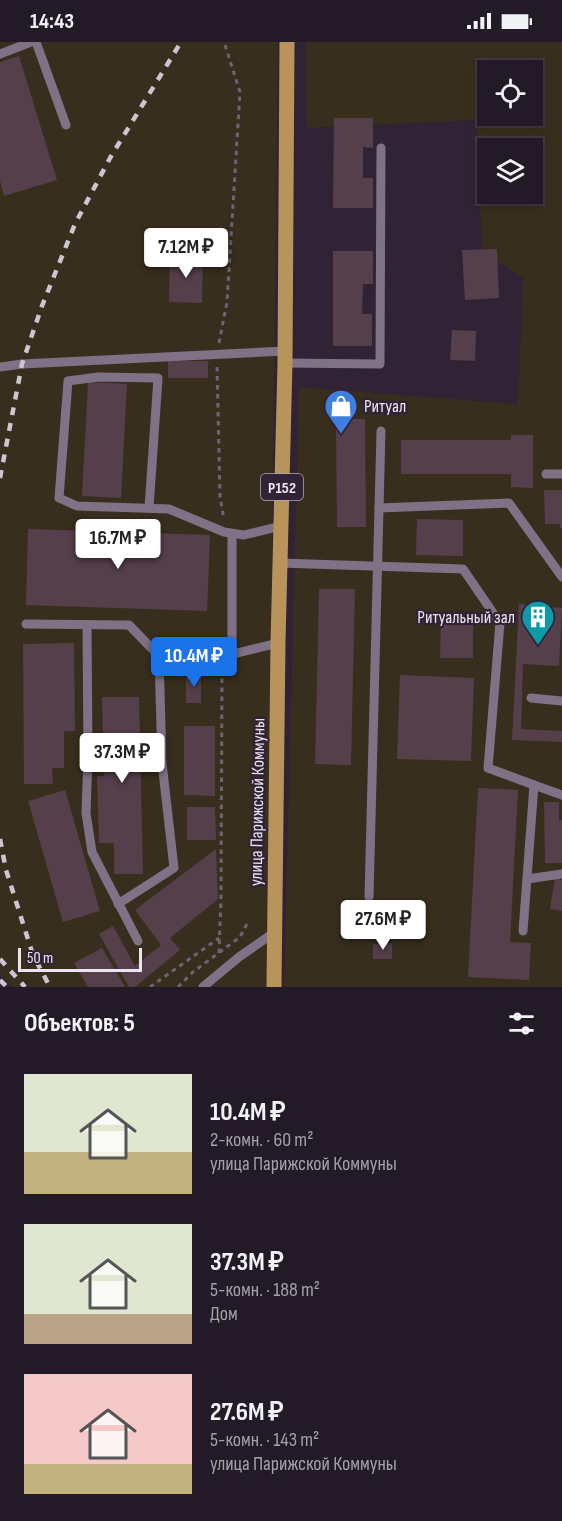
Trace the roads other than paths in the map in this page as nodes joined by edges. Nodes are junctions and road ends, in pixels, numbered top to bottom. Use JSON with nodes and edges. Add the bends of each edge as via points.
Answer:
{"nodes":[{"id":1,"x":31,"y":42,"type":"edge"},
{"id":2,"x":36,"y":42,"type":"edge"},
{"id":3,"x":287,"y":42,"type":"edge"},
{"id":4,"x":0,"y":54,"type":"edge"},
{"id":5,"x":66,"y":125,"type":"dead end"},
{"id":6,"x":381,"y":148,"type":"dead end"},
{"id":7,"x":285,"y":357,"type":"junction"},
{"id":8,"x":0,"y":367,"type":"edge"},
{"id":9,"x":381,"y":431,"type":"dead end"},
{"id":10,"x":546,"y":474,"type":"dead end"},
{"id":11,"x":562,"y":474,"type":"edge"},
{"id":12,"x":149,"y":508,"type":"junction"},
{"id":13,"x":379,"y":508,"type":"junction"},
{"id":14,"x":281,"y":526,"type":"junction"},
{"id":15,"x":232,"y":534,"type":"junction"},
{"id":16,"x":280,"y":563,"type":"junction"},
{"id":17,"x":378,"y":568,"type":"junction"},
{"id":18,"x":562,"y":577,"type":"edge"},
{"id":19,"x":26,"y":624,"type":"dead end"},
{"id":20,"x":87,"y":625,"type":"junction"},
{"id":21,"x":278,"y":644,"type":"junction"},
{"id":22,"x":232,"y":655,"type":"junction"},
{"id":23,"x":159,"y":656,"type":"junction"},
{"id":24,"x":531,"y":698,"type":"dead end"},
{"id":25,"x":562,"y":701,"type":"edge"},
{"id":26,"x":534,"y":785,"type":"junction"},
{"id":27,"x":562,"y":795,"type":"edge"},
{"id":28,"x":562,"y":874,"type":"edge"},
{"id":29,"x":527,"y":879,"type":"junction"},
{"id":30,"x":369,"y":897,"type":"dead end"},
{"id":31,"x":118,"y":904,"type":"junction"},
{"id":32,"x":523,"y":931,"type":"dead end"},
{"id":33,"x":275,"y":932,"type":"junction"},
{"id":34,"x":138,"y":941,"type":"dead end"},
{"id":35,"x":203,"y":987,"type":"edge"},
{"id":36,"x":274,"y":987,"type":"edge"}],
"edges":[{"from":1,"to":4,"type":"lane"},
{"from":2,"to":5,"type":"lane"},
{"from":3,"to":7,"type":"main road","name":"улица Парижской Коммуны","number":"Р152"},
{"from":6,"to":7,"type":"lane","via":[[380,364]]},
{"from":7,"to":8,"type":"lane","via":[[217,354]]},
{"from":7,"to":14,"type":"main road","name":"улица Парижской Коммуны","number":"Р152"},
{"from":9,"to":13,"type":"lane"},
{"from":10,"to":11,"type":"lane"},
{"from":12,"to":12,"type":"lane","via":[[77,506],[59,498],[68,381],[158,378]]},
{"from":12,"to":15,"type":"lane","via":[[169,509]]},
{"from":13,"to":17,"type":"lane"},
{"from":13,"to":18,"type":"lane","via":[[509,504]]},
{"from":14,"to":15,"type":"lane"},
{"from":14,"to":16,"type":"main road","name":"улица Парижской Коммуны","number":"Р152"},
{"from":15,"to":22,"type":"lane"},
{"from":16,"to":17,"type":"lane"},
{"from":16,"to":21,"type":"main road","name":"улица Парижской Коммуны","number":"Р152"},
{"from":17,"to":26,"type":"lane","via":[[463,569],[500,623],[488,768]]},
{"from":17,"to":30,"type":"lane"},
{"from":19,"to":20,"type":"lane"},
{"from":20,"to":23,"type":"lane","via":[[129,625]]},
{"from":20,"to":31,"type":"lane","via":[[86,813],[92,852]]},
{"from":21,"to":22,"type":"lane"},
{"from":21,"to":33,"type":"main road","name":"улица Парижской Коммуны","number":"Р152"},
{"from":22,"to":23,"type":"lane"},
{"from":23,"to":31,"type":"lane","via":[[162,764],[174,868]]},
{"from":24,"to":25,"type":"lane"},
{"from":26,"to":27,"type":"lane"},
{"from":26,"to":29,"type":"lane"},
{"from":28,"to":29,"type":"lane"},
{"from":29,"to":32,"type":"lane"},
{"from":31,"to":34,"type":"lane"},
{"from":33,"to":35,"type":"lane"},
{"from":33,"to":36,"type":"main road","name":"улица Парижской Коммуны"}]}
